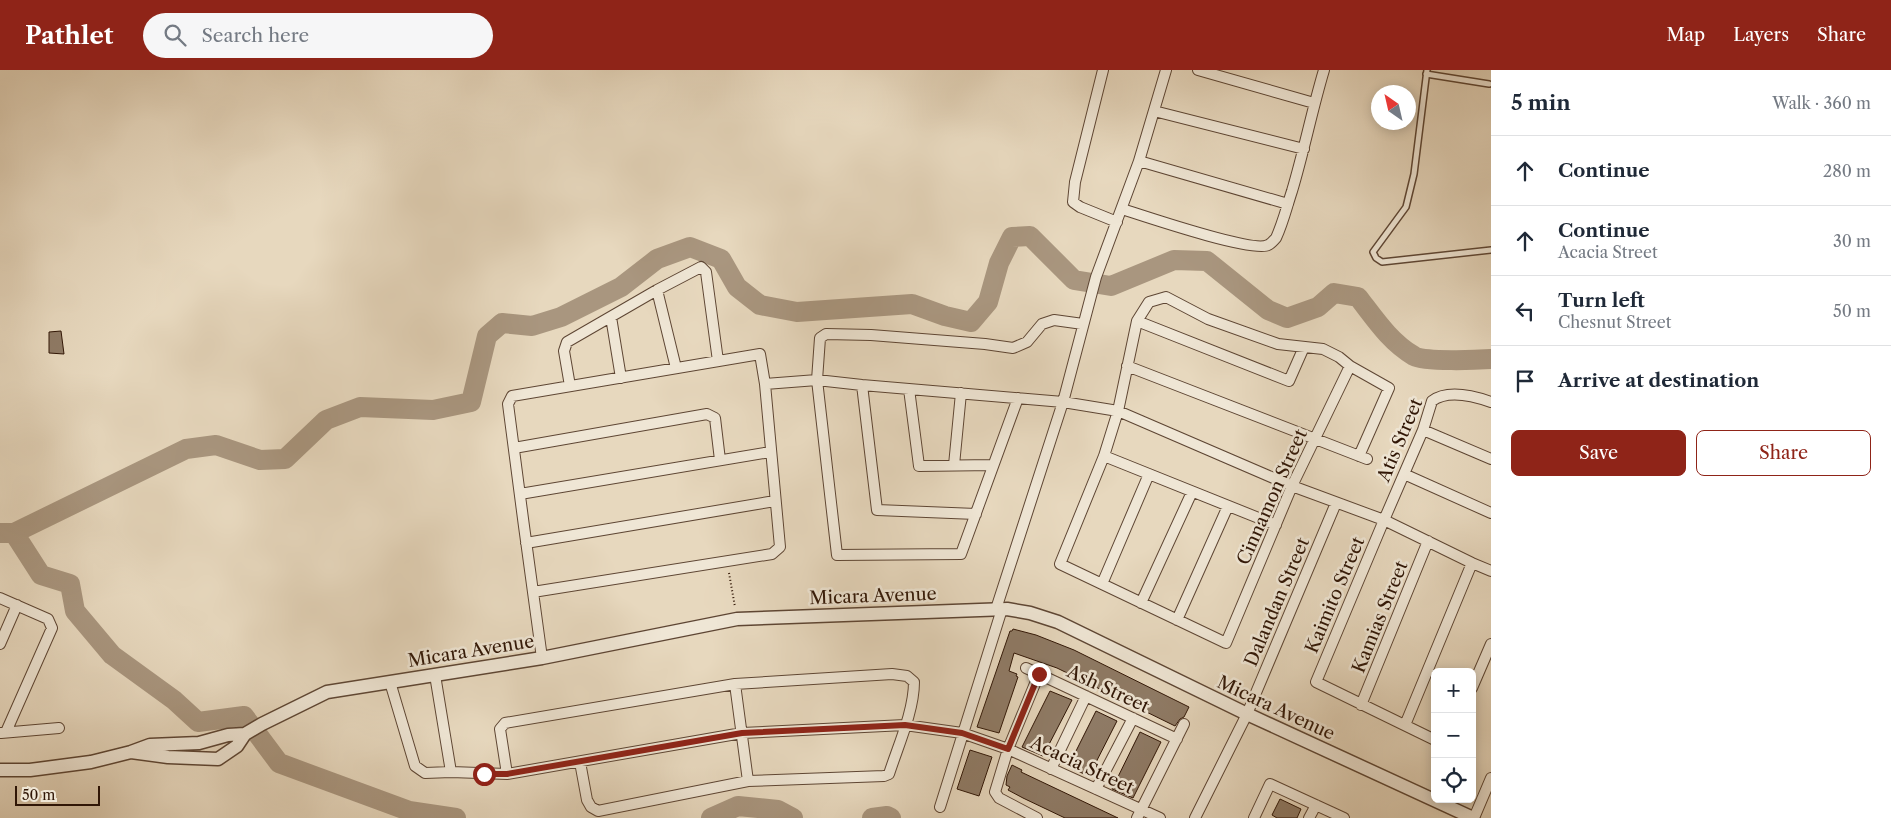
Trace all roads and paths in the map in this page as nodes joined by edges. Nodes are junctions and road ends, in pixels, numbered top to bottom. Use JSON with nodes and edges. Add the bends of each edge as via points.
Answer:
{"nodes":[{"id":1,"x":1103,"y":70,"type":"edge"},
{"id":2,"x":1166,"y":70,"type":"edge"},
{"id":3,"x":1198,"y":70,"type":"edge"},
{"id":4,"x":1324,"y":70,"type":"edge"},
{"id":5,"x":1427,"y":72,"type":"edge"},
{"id":6,"x":1489,"y":84,"type":"dead end"},
{"id":7,"x":1314,"y":103,"type":"junction"},
{"id":8,"x":1154,"y":111,"type":"junction"},
{"id":9,"x":1304,"y":149,"type":"junction"},
{"id":10,"x":1139,"y":161,"type":"junction"},
{"id":11,"x":1288,"y":204,"type":"junction"},
{"id":12,"x":1122,"y":209,"type":"junction"},
{"id":13,"x":1117,"y":222,"type":"junction"},
{"id":14,"x":1491,"y":250,"type":"edge"},
{"id":15,"x":657,"y":290,"type":"junction"},
{"id":16,"x":611,"y":317,"type":"junction"},
{"id":17,"x":1137,"y":321,"type":"junction"},
{"id":18,"x":1084,"y":324,"type":"junction"},
{"id":19,"x":1304,"y":347,"type":"junction"},
{"id":20,"x":718,"y":361,"type":"junction"},
{"id":21,"x":1127,"y":366,"type":"junction"},
{"id":22,"x":1350,"y":366,"type":"junction"},
{"id":23,"x":676,"y":368,"type":"junction"},
{"id":24,"x":621,"y":378,"type":"junction"},
{"id":25,"x":817,"y":380,"type":"junction"},
{"id":26,"x":765,"y":384,"type":"junction"},
{"id":27,"x":862,"y":385,"type":"junction"},
{"id":28,"x":570,"y":386,"type":"junction"},
{"id":29,"x":909,"y":389,"type":"junction"},
{"id":30,"x":961,"y":393,"type":"junction"},
{"id":31,"x":1018,"y":398,"type":"junction"},
{"id":32,"x":1064,"y":402,"type":"junction"},
{"id":33,"x":1491,"y":402,"type":"edge"},
{"id":34,"x":1118,"y":411,"type":"junction"},
{"id":35,"x":1423,"y":430,"type":"junction"},
{"id":36,"x":1315,"y":439,"type":"junction"},
{"id":37,"x":514,"y":448,"type":"junction"},
{"id":38,"x":770,"y":452,"type":"junction"},
{"id":39,"x":1104,"y":456,"type":"junction"},
{"id":40,"x":1491,"y":459,"type":"edge"},
{"id":41,"x":720,"y":460,"type":"junction"},
{"id":42,"x":954,"y":465,"type":"junction"},
{"id":43,"x":993,"y":465,"type":"junction"},
{"id":44,"x":1149,"y":474,"type":"junction"},
{"id":45,"x":1404,"y":474,"type":"junction"},
{"id":46,"x":1292,"y":486,"type":"junction"},
{"id":47,"x":1192,"y":492,"type":"junction"},
{"id":48,"x":520,"y":494,"type":"junction"},
{"id":49,"x":775,"y":501,"type":"junction"},
{"id":50,"x":1336,"y":503,"type":"junction"},
{"id":51,"x":1228,"y":506,"type":"junction"},
{"id":52,"x":1491,"y":513,"type":"edge"},
{"id":53,"x":976,"y":514,"type":"junction"},
{"id":54,"x":1384,"y":520,"type":"junction"},
{"id":55,"x":1276,"y":525,"type":"junction"},
{"id":56,"x":1428,"y":541,"type":"junction"},
{"id":57,"x":526,"y":543,"type":"junction"},
{"id":58,"x":727,"y":561,"type":"junction"},
{"id":59,"x":1472,"y":563,"type":"junction"},
{"id":60,"x":1491,"y":571,"type":"edge"},
{"id":61,"x":1102,"y":584,"type":"junction"},
{"id":62,"x":533,"y":592,"type":"junction"},
{"id":63,"x":0,"y":598,"type":"edge"},
{"id":64,"x":1141,"y":603,"type":"junction"},
{"id":65,"x":18,"y":606,"type":"junction"},
{"id":66,"x":999,"y":609,"type":"junction"},
{"id":67,"x":737,"y":620,"type":"junction"},
{"id":68,"x":1177,"y":620,"type":"junction"},
{"id":69,"x":0,"y":644,"type":"edge"},
{"id":70,"x":1491,"y":644,"type":"edge"},
{"id":71,"x":542,"y":658,"type":"junction"},
{"id":72,"x":1026,"y":668,"type":"dead end"},
{"id":73,"x":1039,"y":674,"type":"junction"},
{"id":74,"x":435,"y":675,"type":"junction"},
{"id":75,"x":1476,"y":679,"type":"edge"},
{"id":76,"x":390,"y":682,"type":"junction"},
{"id":77,"x":735,"y":684,"type":"junction"},
{"id":78,"x":1086,"y":696,"type":"junction"},
{"id":79,"x":1361,"y":705,"type":"junction"},
{"id":80,"x":1247,"y":714,"type":"junction"},
{"id":81,"x":1133,"y":718,"type":"junction"},
{"id":82,"x":1184,"y":724,"type":"dead end"},
{"id":83,"x":905,"y":725,"type":"junction"},
{"id":84,"x":1405,"y":725,"type":"junction"},
{"id":85,"x":59,"y":728,"type":"dead end"},
{"id":86,"x":3,"y":732,"type":"edge"},
{"id":87,"x":742,"y":733,"type":"junction"},
{"id":88,"x":962,"y":733,"type":"junction"},
{"id":89,"x":246,"y":734,"type":"junction"},
{"id":90,"x":1431,"y":738,"type":"edge"},
{"id":91,"x":1177,"y":739,"type":"junction"},
{"id":92,"x":1008,"y":749,"type":"junction"},
{"id":93,"x":131,"y":752,"type":"junction"},
{"id":94,"x":580,"y":762,"type":"junction"},
{"id":95,"x":1051,"y":768,"type":"junction"},
{"id":96,"x":0,"y":770,"type":"edge"},
{"id":97,"x":451,"y":772,"type":"junction"},
{"id":98,"x":507,"y":774,"type":"junction"},
{"id":99,"x":1491,"y":778,"type":"edge"},
{"id":100,"x":748,"y":781,"type":"junction"},
{"id":101,"x":1096,"y":789,"type":"junction"},
{"id":102,"x":1316,"y":805,"type":"junction"},
{"id":103,"x":940,"y":807,"type":"dead end"},
{"id":104,"x":1139,"y":814,"type":"edge"},
{"id":105,"x":1036,"y":818,"type":"edge"},
{"id":106,"x":1160,"y":818,"type":"edge"},
{"id":107,"x":1195,"y":818,"type":"edge"},
{"id":108,"x":1254,"y":818,"type":"edge"},
{"id":109,"x":1309,"y":818,"type":"edge"},
{"id":110,"x":1344,"y":818,"type":"edge"},
{"id":111,"x":1474,"y":818,"type":"edge"}],
"edges":[{"from":1,"to":13,"type":"street","via":[[1073,202]]},
{"from":2,"to":8,"type":"street"},
{"from":3,"to":7,"type":"street"},
{"from":4,"to":7,"type":"street"},
{"from":5,"to":6,"type":"lane"},
{"from":5,"to":14,"type":"lane","via":[[1414,174],[1406,207],[1374,252],[1376,258],[1382,262]]},
{"from":7,"to":9,"type":"street"},
{"from":8,"to":9,"type":"street"},
{"from":8,"to":10,"type":"street"},
{"from":9,"to":11,"type":"street"},
{"from":10,"to":11,"type":"street"},
{"from":10,"to":12,"type":"street"},
{"from":11,"to":12,"type":"street","via":[[1275,240],[1258,248]]},
{"from":12,"to":13,"type":"street"},
{"from":13,"to":18,"type":"street","via":[[1094,282]]},
{"from":15,"to":16,"type":"street"},
{"from":15,"to":20,"type":"street","via":[[701,267],[706,272]]},
{"from":15,"to":23,"type":"street"},
{"from":16,"to":24,"type":"street"},
{"from":16,"to":28,"type":"street","via":[[567,342],[564,351]]},
{"from":17,"to":19,"type":"street","via":[[1148,302],[1166,297],[1208,320],[1278,344]]},
{"from":17,"to":19,"type":"street","via":[[1289,382]]},
{"from":17,"to":21,"type":"street"},
{"from":18,"to":25,"type":"street","via":[[1054,320],[1042,324],[1027,342],[1013,348],[826,334],[820,338]]},
{"from":18,"to":32,"type":"street"},
{"from":19,"to":22,"type":"street","via":[[1323,349]]},
{"from":20,"to":23,"type":"street"},
{"from":20,"to":26,"type":"street","via":[[760,354]]},
{"from":21,"to":34,"type":"street"},
{"from":21,"to":36,"type":"street"},
{"from":22,"to":36,"type":"street","name":"Cinnamon Street"},
{"from":22,"to":36,"type":"street","via":[[1388,388],[1363,458]]},
{"from":23,"to":24,"type":"street"},
{"from":24,"to":28,"type":"street"},
{"from":25,"to":26,"type":"street"},
{"from":25,"to":27,"type":"street"},
{"from":25,"to":53,"type":"street","via":[[837,555],[961,554]]},
{"from":26,"to":38,"type":"street"},
{"from":27,"to":29,"type":"street"},
{"from":27,"to":53,"type":"street","via":[[877,510]]},
{"from":28,"to":37,"type":"street","via":[[512,396],[508,404]]},
{"from":29,"to":30,"type":"street"},
{"from":29,"to":42,"type":"street","via":[[919,466]]},
{"from":30,"to":31,"type":"street"},
{"from":30,"to":42,"type":"street"},
{"from":31,"to":32,"type":"street"},
{"from":31,"to":43,"type":"street"},
{"from":32,"to":34,"type":"street"},
{"from":32,"to":66,"type":"street"},
{"from":33,"to":35,"type":"street","name":"Atis Street","via":[[1445,394],[1432,401]]},
{"from":34,"to":39,"type":"street"},
{"from":34,"to":46,"type":"street"},
{"from":35,"to":40,"type":"street"},
{"from":35,"to":45,"type":"street","name":"Atis Street"},
{"from":36,"to":46,"type":"street","name":"Cinnamon Street"},
{"from":37,"to":41,"type":"street","via":[[707,414],[714,418]]},
{"from":37,"to":48,"type":"street"},
{"from":38,"to":41,"type":"street"},
{"from":38,"to":49,"type":"street"},
{"from":39,"to":44,"type":"street"},
{"from":39,"to":61,"type":"street","via":[[1060,564]]},
{"from":41,"to":48,"type":"street"},
{"from":42,"to":43,"type":"street"},
{"from":43,"to":53,"type":"street"},
{"from":44,"to":47,"type":"street"},
{"from":44,"to":61,"type":"street"},
{"from":45,"to":52,"type":"street"},
{"from":45,"to":54,"type":"street","name":"Atis Street"},
{"from":46,"to":50,"type":"street"},
{"from":46,"to":55,"type":"street","name":"Cinnamon Street"},
{"from":47,"to":51,"type":"street"},
{"from":47,"to":64,"type":"street"},
{"from":48,"to":57,"type":"street"},
{"from":49,"to":57,"type":"street"},
{"from":49,"to":58,"type":"street","via":[[778,550],[772,554]]},
{"from":50,"to":54,"type":"street"},
{"from":50,"to":80,"type":"street","name":"Dalandan Street"},
{"from":51,"to":55,"type":"street"},
{"from":51,"to":68,"type":"street"},
{"from":54,"to":56,"type":"street"},
{"from":54,"to":79,"type":"street","name":"Kaimito Street","via":[[1316,682]]},
{"from":55,"to":68,"type":"street","name":"Cinnamon Street","via":[[1226,643]]},
{"from":56,"to":59,"type":"street"},
{"from":56,"to":79,"type":"street","name":"Kamias Street"},
{"from":57,"to":62,"type":"street"},
{"from":58,"to":62,"type":"street"},
{"from":58,"to":67,"type":"path"},
{"from":59,"to":60,"type":"street"},
{"from":59,"to":84,"type":"street"},
{"from":61,"to":64,"type":"street"},
{"from":62,"to":71,"type":"street"},
{"from":63,"to":65,"type":"street"},
{"from":64,"to":68,"type":"street"},
{"from":65,"to":69,"type":"street"},
{"from":65,"to":86,"type":"street","via":[[48,619],[52,628]]},
{"from":66,"to":67,"type":"street","name":"Micara Avenue"},
{"from":66,"to":80,"type":"street","name":"Micara Avenue","via":[[1030,613],[1058,622]]},
{"from":66,"to":88,"type":"street"},
{"from":67,"to":71,"type":"street","name":"Micara Avenue"},
{"from":70,"to":75,"type":"street"},
{"from":71,"to":74,"type":"street","name":"Micara Avenue"},
{"from":72,"to":73,"type":"street","name":"Ash Street"},
{"from":73,"to":78,"type":"street","name":"Ash Street"},
{"from":73,"to":92,"type":"street"},
{"from":74,"to":76,"type":"street","name":"Micara Avenue"},
{"from":74,"to":97,"type":"street"},
{"from":76,"to":89,"type":"street","name":"Micara Avenue","via":[[327,692]]},
{"from":76,"to":97,"type":"street","name":"Acacia Street","via":[[415,766],[425,773]]},
{"from":77,"to":83,"type":"street","via":[[892,674],[907,676],[914,682],[914,691]]},
{"from":77,"to":87,"type":"street"},
{"from":77,"to":98,"type":"street","via":[[505,723],[500,729]]},
{"from":78,"to":81,"type":"street","name":"Ash Street"},
{"from":78,"to":95,"type":"street"},
{"from":79,"to":84,"type":"street"},
{"from":80,"to":107,"type":"street","name":"Dalandan Street"},
{"from":80,"to":111,"type":"street","name":"Micara Avenue"},
{"from":81,"to":91,"type":"street","name":"Ash Street"},
{"from":81,"to":101,"type":"street"},
{"from":82,"to":91,"type":"street"},
{"from":83,"to":87,"type":"street","name":"Acacia Street"},
{"from":83,"to":88,"type":"street","name":"Acacia Street"},
{"from":83,"to":100,"type":"street","via":[[889,774],[884,776]]},
{"from":84,"to":90,"type":"street"},
{"from":85,"to":86,"type":"street"},
{"from":87,"to":94,"type":"street","name":"Acacia Street"},
{"from":87,"to":100,"type":"street"},
{"from":88,"to":92,"type":"street","name":"Acacia Street"},
{"from":88,"to":103,"type":"street"},
{"from":89,"to":93,"type":"street","name":"Micara Avenue","via":[[228,734],[199,743],[150,746]]},
{"from":89,"to":93,"type":"street","name":"Micara Avenue","via":[[237,746],[218,759],[168,758]]},
{"from":91,"to":104,"type":"street"},
{"from":92,"to":95,"type":"street","name":"Acacia Street"},
{"from":92,"to":105,"type":"street","via":[[995,792],[999,798]]},
{"from":93,"to":96,"type":"street","name":"Micara Avenue","via":[[91,762],[30,770]]},
{"from":94,"to":98,"type":"street","name":"Acacia Street"},
{"from":94,"to":100,"type":"street","via":[[587,800],[591,808],[598,811]]},
{"from":95,"to":101,"type":"street","name":"Acacia Street"},
{"from":97,"to":98,"type":"street","name":"Acacia Street"},
{"from":99,"to":111,"type":"street"},
{"from":101,"to":104,"type":"street","name":"Acacia Street"},
{"from":102,"to":108,"type":"street","via":[[1270,784]]},
{"from":102,"to":109,"type":"street"},
{"from":102,"to":110,"type":"street"},
{"from":104,"to":106,"type":"street","name":"Acacia Street"}]}
